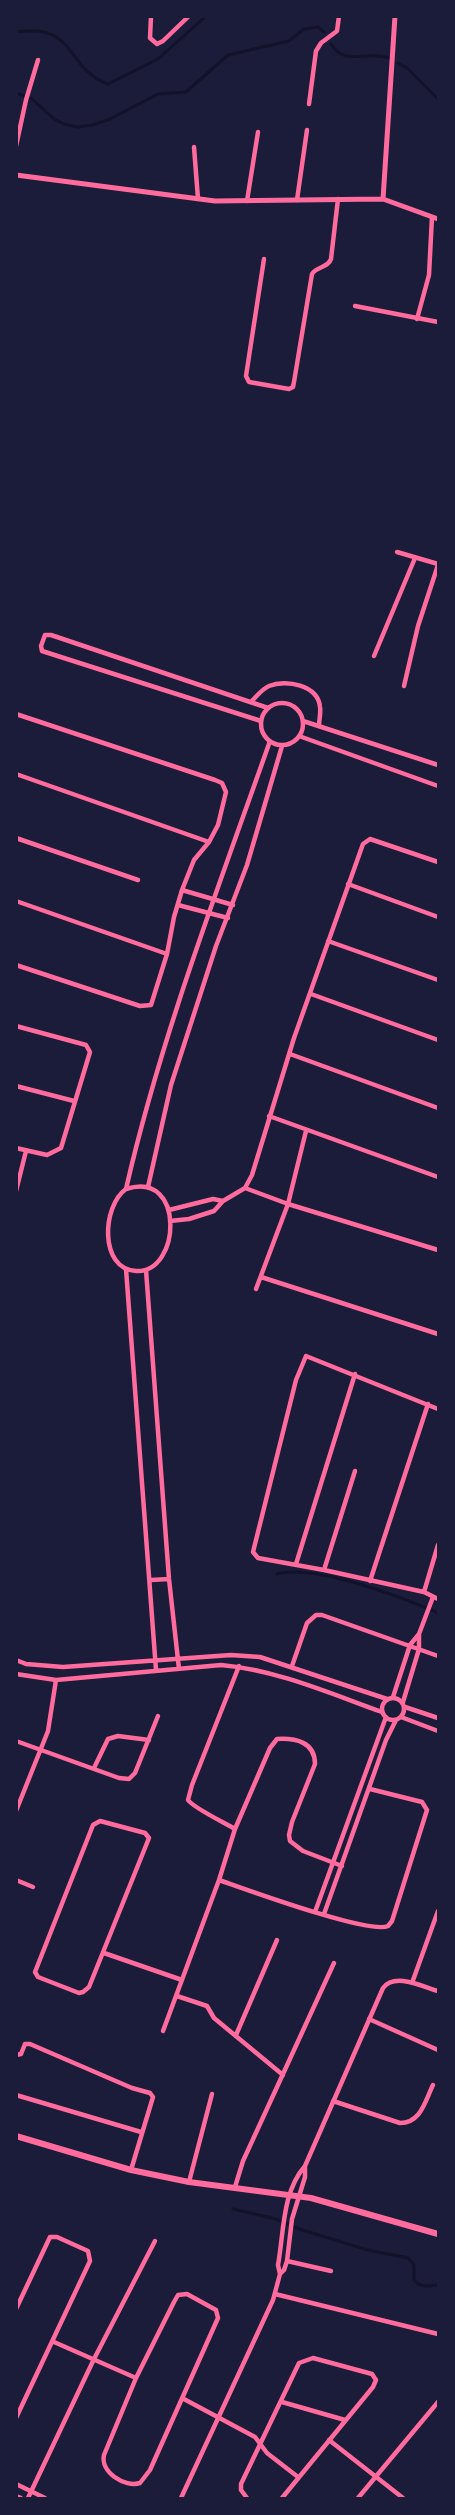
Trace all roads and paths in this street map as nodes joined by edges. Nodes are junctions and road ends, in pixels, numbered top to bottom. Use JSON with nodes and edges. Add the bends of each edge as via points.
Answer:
{"nodes":[{"id":1,"x":151,"y":16,"type":"edge"},
{"id":2,"x":189,"y":16,"type":"edge"},
{"id":3,"x":339,"y":16,"type":"edge"},
{"id":4,"x":395,"y":16,"type":"edge"},
{"id":5,"x":38,"y":60,"type":"dead end"},
{"id":6,"x":309,"y":104,"type":"dead end"},
{"id":7,"x":307,"y":130,"type":"dead end"},
{"id":8,"x":258,"y":132,"type":"dead end"},
{"id":9,"x":16,"y":146,"type":"edge"},
{"id":10,"x":194,"y":147,"type":"dead end"},
{"id":11,"x":16,"y":175,"type":"edge"},
{"id":12,"x":198,"y":199,"type":"junction"},
{"id":13,"x":338,"y":199,"type":"junction"},
{"id":14,"x":297,"y":200,"type":"junction"},
{"id":15,"x":383,"y":200,"type":"junction"},
{"id":16,"x":246,"y":201,"type":"junction"},
{"id":17,"x":435,"y":218,"type":"edge"},
{"id":18,"x":264,"y":259,"type":"dead end"},
{"id":19,"x":355,"y":306,"type":"dead end"},
{"id":20,"x":417,"y":319,"type":"junction"},
{"id":21,"x":438,"y":322,"type":"edge"},
{"id":22,"x":398,"y":552,"type":"dead end"},
{"id":23,"x":415,"y":558,"type":"junction"},
{"id":24,"x":438,"y":564,"type":"edge"},
{"id":25,"x":374,"y":656,"type":"dead end"},
{"id":26,"x":404,"y":686,"type":"dead end"},
{"id":27,"x":251,"y":702,"type":"junction"},
{"id":28,"x":268,"y":708,"type":"junction"},
{"id":29,"x":16,"y":714,"type":"edge"},
{"id":30,"x":261,"y":721,"type":"junction"},
{"id":31,"x":303,"y":722,"type":"junction"},
{"id":32,"x":319,"y":726,"type":"junction"},
{"id":33,"x":300,"y":736,"type":"junction"},
{"id":34,"x":270,"y":741,"type":"junction"},
{"id":35,"x":282,"y":746,"type":"junction"},
{"id":36,"x":438,"y":765,"type":"edge"},
{"id":37,"x":16,"y":774,"type":"edge"},
{"id":38,"x":438,"y":786,"type":"edge"},
{"id":39,"x":16,"y":838,"type":"edge"},
{"id":40,"x":209,"y":842,"type":"junction"},
{"id":41,"x":438,"y":862,"type":"edge"},
{"id":42,"x":138,"y":880,"type":"dead end"},
{"id":43,"x":348,"y":884,"type":"junction"},
{"id":44,"x":182,"y":891,"type":"junction"},
{"id":45,"x":215,"y":900,"type":"junction"},
{"id":46,"x":16,"y":901,"type":"edge"},
{"id":47,"x":178,"y":905,"type":"junction"},
{"id":48,"x":233,"y":905,"type":"junction"},
{"id":49,"x":209,"y":914,"type":"junction"},
{"id":50,"x":438,"y":917,"type":"edge"},
{"id":51,"x":228,"y":918,"type":"junction"},
{"id":52,"x":328,"y":941,"type":"junction"},
{"id":53,"x":167,"y":954,"type":"junction"},
{"id":54,"x":16,"y":965,"type":"edge"},
{"id":55,"x":438,"y":980,"type":"edge"},
{"id":56,"x":311,"y":994,"type":"junction"},
{"id":57,"x":16,"y":1026,"type":"edge"},
{"id":58,"x":438,"y":1040,"type":"edge"},
{"id":59,"x":290,"y":1054,"type":"junction"},
{"id":60,"x":16,"y":1086,"type":"edge"},
{"id":61,"x":74,"y":1101,"type":"junction"},
{"id":62,"x":438,"y":1108,"type":"edge"},
{"id":63,"x":268,"y":1116,"type":"junction"},
{"id":64,"x":306,"y":1131,"type":"junction"},
{"id":65,"x":16,"y":1148,"type":"edge"},
{"id":66,"x":26,"y":1151,"type":"junction"},
{"id":67,"x":438,"y":1177,"type":"edge"},
{"id":68,"x":148,"y":1187,"type":"junction"},
{"id":69,"x":245,"y":1188,"type":"junction"},
{"id":70,"x":126,"y":1189,"type":"junction"},
{"id":71,"x":16,"y":1191,"type":"edge"},
{"id":72,"x":224,"y":1201,"type":"junction"},
{"id":73,"x":288,"y":1204,"type":"junction"},
{"id":74,"x":169,"y":1210,"type":"junction"},
{"id":75,"x":170,"y":1221,"type":"junction"},
{"id":76,"x":438,"y":1250,"type":"edge"},
{"id":77,"x":126,"y":1269,"type":"junction"},
{"id":78,"x":146,"y":1270,"type":"junction"},
{"id":79,"x":261,"y":1277,"type":"junction"},
{"id":80,"x":256,"y":1289,"type":"dead end"},
{"id":81,"x":438,"y":1334,"type":"edge"},
{"id":82,"x":355,"y":1374,"type":"junction"},
{"id":83,"x":428,"y":1404,"type":"junction"},
{"id":84,"x":438,"y":1408,"type":"edge"},
{"id":85,"x":355,"y":1471,"type":"dead end"},
{"id":86,"x":438,"y":1545,"type":"edge"},
{"id":87,"x":296,"y":1564,"type":"junction"},
{"id":88,"x":324,"y":1570,"type":"junction"},
{"id":89,"x":169,"y":1579,"type":"junction"},
{"id":90,"x":151,"y":1580,"type":"junction"},
{"id":91,"x":370,"y":1581,"type":"junction"},
{"id":92,"x":424,"y":1592,"type":"junction"},
{"id":93,"x":434,"y":1599,"type":"edge"},
{"id":94,"x":419,"y":1634,"type":"junction"},
{"id":95,"x":410,"y":1645,"type":"junction"},
{"id":96,"x":419,"y":1649,"type":"junction"},
{"id":97,"x":438,"y":1656,"type":"edge"},
{"id":98,"x":179,"y":1658,"type":"junction"},
{"id":99,"x":16,"y":1660,"type":"edge"},
{"id":100,"x":155,"y":1660,"type":"junction"},
{"id":101,"x":239,"y":1666,"type":"junction"},
{"id":102,"x":292,"y":1666,"type":"junction"},
{"id":103,"x":179,"y":1669,"type":"junction"},
{"id":104,"x":156,"y":1670,"type":"junction"},
{"id":105,"x":16,"y":1674,"type":"edge"},
{"id":106,"x":56,"y":1680,"type":"junction"},
{"id":107,"x":390,"y":1698,"type":"junction"},
{"id":108,"x":404,"y":1705,"type":"junction"},
{"id":109,"x":384,"y":1715,"type":"junction"},
{"id":110,"x":158,"y":1716,"type":"dead end"},
{"id":111,"x":399,"y":1718,"type":"junction"},
{"id":112,"x":438,"y":1718,"type":"edge"},
{"id":113,"x":438,"y":1731,"type":"edge"},
{"id":114,"x":149,"y":1740,"type":"junction"},
{"id":115,"x":16,"y":1741,"type":"edge"},
{"id":116,"x":39,"y":1751,"type":"junction"},
{"id":117,"x":94,"y":1768,"type":"junction"},
{"id":118,"x":370,"y":1788,"type":"junction"},
{"id":119,"x":16,"y":1811,"type":"edge"},
{"id":120,"x":348,"y":1824,"type":"junction"},
{"id":121,"x":356,"y":1827,"type":"junction"},
{"id":122,"x":234,"y":1829,"type":"junction"},
{"id":123,"x":333,"y":1863,"type":"junction"},
{"id":124,"x":342,"y":1866,"type":"junction"},
{"id":125,"x":16,"y":1880,"type":"edge"},
{"id":126,"x":219,"y":1880,"type":"junction"},
{"id":127,"x":33,"y":1887,"type":"dead end"},
{"id":128,"x":438,"y":1911,"type":"edge"},
{"id":129,"x":315,"y":1912,"type":"junction"},
{"id":130,"x":324,"y":1914,"type":"junction"},
{"id":131,"x":277,"y":1940,"type":"dead end"},
{"id":132,"x":104,"y":1953,"type":"junction"},
{"id":133,"x":334,"y":1963,"type":"dead end"},
{"id":134,"x":182,"y":1980,"type":"junction"},
{"id":135,"x":412,"y":1983,"type":"junction"},
{"id":136,"x":438,"y":1991,"type":"edge"},
{"id":137,"x":177,"y":1996,"type":"junction"},
{"id":138,"x":369,"y":2019,"type":"junction"},
{"id":139,"x":163,"y":2031,"type":"dead end"},
{"id":140,"x":236,"y":2035,"type":"junction"},
{"id":141,"x":438,"y":2050,"type":"edge"},
{"id":142,"x":16,"y":2055,"type":"edge"},
{"id":143,"x":283,"y":2075,"type":"junction"},
{"id":144,"x":433,"y":2085,"type":"dead end"},
{"id":145,"x":212,"y":2094,"type":"dead end"},
{"id":146,"x":16,"y":2095,"type":"edge"},
{"id":147,"x":333,"y":2101,"type":"junction"},
{"id":148,"x":141,"y":2132,"type":"junction"},
{"id":149,"x":16,"y":2136,"type":"edge"},
{"id":150,"x":306,"y":2166,"type":"junction"},
{"id":151,"x":131,"y":2170,"type":"junction"},
{"id":152,"x":189,"y":2182,"type":"junction"},
{"id":153,"x":236,"y":2187,"type":"junction"},
{"id":154,"x":289,"y":2195,"type":"junction"},
{"id":155,"x":298,"y":2196,"type":"junction"},
{"id":156,"x":284,"y":2224,"type":"junction"},
{"id":157,"x":291,"y":2226,"type":"junction"},
{"id":158,"x":438,"y":2234,"type":"edge"},
{"id":159,"x":155,"y":2241,"type":"dead end"},
{"id":160,"x":287,"y":2261,"type":"junction"},
{"id":161,"x":331,"y":2271,"type":"dead end"},
{"id":162,"x":280,"y":2274,"type":"junction"},
{"id":163,"x":275,"y":2294,"type":"junction"},
{"id":164,"x":16,"y":2309,"type":"edge"},
{"id":165,"x":438,"y":2334,"type":"edge"},
{"id":166,"x":54,"y":2342,"type":"junction"},
{"id":167,"x":94,"y":2359,"type":"junction"},
{"id":168,"x":136,"y":2378,"type":"junction"},
{"id":169,"x":182,"y":2398,"type":"junction"},
{"id":170,"x":282,"y":2402,"type":"junction"},
{"id":171,"x":438,"y":2402,"type":"edge"},
{"id":172,"x":16,"y":2418,"type":"edge"},
{"id":173,"x":218,"y":2418,"type":"junction"},
{"id":174,"x":345,"y":2420,"type":"junction"},
{"id":175,"x":329,"y":2440,"type":"junction"},
{"id":176,"x":261,"y":2445,"type":"junction"},
{"id":177,"x":298,"y":2477,"type":"junction"},
{"id":178,"x":376,"y":2477,"type":"junction"},
{"id":179,"x":16,"y":2484,"type":"edge"},
{"id":180,"x":32,"y":2492,"type":"junction"},
{"id":181,"x":16,"y":2496,"type":"edge"},
{"id":182,"x":21,"y":2499,"type":"edge"},
{"id":183,"x":28,"y":2499,"type":"edge"},
{"id":184,"x":45,"y":2499,"type":"edge"},
{"id":185,"x":181,"y":2499,"type":"edge"},
{"id":186,"x":247,"y":2499,"type":"edge"},
{"id":187,"x":282,"y":2499,"type":"edge"},
{"id":188,"x":358,"y":2499,"type":"edge"},
{"id":189,"x":403,"y":2499,"type":"edge"}],
"edges":[{"from":1,"to":2,"type":"street","via":[[150,38],[157,44]]},
{"from":3,"to":6,"type":"street","via":[[337,31],[316,51]]},
{"from":4,"to":15,"type":"street"},
{"from":5,"to":9,"type":"street"},
{"from":7,"to":14,"type":"street"},
{"from":8,"to":16,"type":"street"},
{"from":10,"to":12,"type":"street"},
{"from":11,"to":12,"type":"street"},
{"from":12,"to":16,"type":"street"},
{"from":13,"to":14,"type":"street"},
{"from":13,"to":15,"type":"street"},
{"from":13,"to":18,"type":"street","via":[[331,259],[312,274],[294,382],[289,389],[249,382],[246,376]]},
{"from":14,"to":16,"type":"street"},
{"from":15,"to":17,"type":"street"},
{"from":17,"to":20,"type":"street","via":[[429,275]]},
{"from":19,"to":20,"type":"street"},
{"from":20,"to":21,"type":"street"},
{"from":22,"to":23,"type":"street"},
{"from":23,"to":24,"type":"street"},
{"from":23,"to":25,"type":"street"},
{"from":24,"to":26,"type":"street"},
{"from":27,"to":28,"type":"street"},
{"from":27,"to":30,"type":"street","via":[[49,634],[41,646],[42,651]]},
{"from":27,"to":32,"type":"street","via":[[275,684],[304,687],[318,700]]},
{"from":28,"to":30,"type":"street"},
{"from":28,"to":31,"type":"street","via":[[288,704],[298,711]]},
{"from":29,"to":40,"type":"street","via":[[222,783],[226,792],[218,825]]},
{"from":30,"to":34,"type":"street"},
{"from":31,"to":32,"type":"street"},
{"from":31,"to":33,"type":"street"},
{"from":32,"to":36,"type":"street"},
{"from":33,"to":35,"type":"street"},
{"from":33,"to":38,"type":"street"},
{"from":34,"to":35,"type":"street"},
{"from":34,"to":45,"type":"street"},
{"from":35,"to":48,"type":"street"},
{"from":37,"to":40,"type":"street"},
{"from":39,"to":42,"type":"street"},
{"from":40,"to":44,"type":"street","via":[[194,861]]},
{"from":41,"to":43,"type":"street","via":[[370,839],[363,844]]},
{"from":43,"to":50,"type":"street"},
{"from":43,"to":52,"type":"street"},
{"from":44,"to":45,"type":"street"},
{"from":44,"to":47,"type":"street"},
{"from":45,"to":48,"type":"street"},
{"from":45,"to":49,"type":"street"},
{"from":46,"to":53,"type":"street"},
{"from":47,"to":49,"type":"street"},
{"from":47,"to":53,"type":"street"},
{"from":48,"to":51,"type":"street"},
{"from":49,"to":51,"type":"street"},
{"from":49,"to":70,"type":"street","via":[[146,1108]]},
{"from":51,"to":68,"type":"street","via":[[171,1085]]},
{"from":52,"to":55,"type":"street"},
{"from":52,"to":56,"type":"street"},
{"from":53,"to":54,"type":"street","via":[[154,1002],[145,1007]]},
{"from":56,"to":58,"type":"street"},
{"from":56,"to":59,"type":"street"},
{"from":57,"to":61,"type":"street","via":[[89,1047],[90,1056]]},
{"from":59,"to":62,"type":"street"},
{"from":59,"to":63,"type":"street"},
{"from":60,"to":61,"type":"street"},
{"from":61,"to":66,"type":"street","via":[[62,1148],[47,1155]]},
{"from":63,"to":64,"type":"street"},
{"from":63,"to":69,"type":"street"},
{"from":64,"to":67,"type":"street"},
{"from":64,"to":73,"type":"street"},
{"from":65,"to":66,"type":"street"},
{"from":66,"to":71,"type":"street"},
{"from":68,"to":70,"type":"street","via":[[136,1185]]},
{"from":68,"to":74,"type":"street","via":[[163,1197]]},
{"from":69,"to":72,"type":"street"},
{"from":69,"to":73,"type":"street"},
{"from":70,"to":77,"type":"street","via":[[113,1205],[108,1225],[109,1244]]},
{"from":72,"to":74,"type":"street","via":[[213,1199]]},
{"from":72,"to":75,"type":"street","via":[[213,1211]]},
{"from":73,"to":76,"type":"street"},
{"from":73,"to":79,"type":"street"},
{"from":74,"to":75,"type":"street"},
{"from":75,"to":78,"type":"street","via":[[167,1247],[157,1263]]},
{"from":77,"to":78,"type":"street"},
{"from":77,"to":90,"type":"street"},
{"from":78,"to":89,"type":"street"},
{"from":79,"to":80,"type":"street"},
{"from":79,"to":81,"type":"street"},
{"from":82,"to":83,"type":"street"},
{"from":82,"to":87,"type":"street"},
{"from":82,"to":87,"type":"street","via":[[306,1356],[294,1390],[253,1552],[258,1558]]},
{"from":83,"to":84,"type":"street"},
{"from":83,"to":91,"type":"street"},
{"from":85,"to":88,"type":"street"},
{"from":86,"to":92,"type":"street"},
{"from":87,"to":88,"type":"street"},
{"from":88,"to":91,"type":"street"},
{"from":89,"to":90,"type":"street"},
{"from":89,"to":98,"type":"street"},
{"from":90,"to":100,"type":"street"},
{"from":91,"to":92,"type":"street"},
{"from":92,"to":93,"type":"street"},
{"from":93,"to":94,"type":"street"},
{"from":94,"to":95,"type":"street"},
{"from":94,"to":96,"type":"street"},
{"from":95,"to":96,"type":"street"},
{"from":95,"to":102,"type":"street","via":[[316,1615],[309,1618]]},
{"from":95,"to":107,"type":"street"},
{"from":96,"to":97,"type":"street"},
{"from":96,"to":108,"type":"street"},
{"from":98,"to":100,"type":"street"},
{"from":98,"to":102,"type":"street","via":[[260,1657]]},
{"from":98,"to":103,"type":"street"},
{"from":99,"to":100,"type":"street","via":[[63,1667]]},
{"from":100,"to":104,"type":"street"},
{"from":101,"to":103,"type":"street"},
{"from":101,"to":109,"type":"street","via":[[278,1674]]},
{"from":101,"to":122,"type":"street","via":[[188,1800]]},
{"from":102,"to":107,"type":"street"},
{"from":103,"to":104,"type":"street"},
{"from":104,"to":106,"type":"street"},
{"from":105,"to":106,"type":"street"},
{"from":106,"to":116,"type":"street","via":[[48,1731]]},
{"from":107,"to":108,"type":"street"},
{"from":107,"to":109,"type":"street","via":[[382,1705]]},
{"from":108,"to":111,"type":"street"},
{"from":108,"to":112,"type":"street"},
{"from":109,"to":111,"type":"street"},
{"from":109,"to":120,"type":"street"},
{"from":110,"to":114,"type":"street"},
{"from":111,"to":113,"type":"street"},
{"from":111,"to":118,"type":"street","via":[[386,1740]]},
{"from":114,"to":117,"type":"street","via":[[118,1736],[108,1739]]},
{"from":114,"to":117,"type":"street","via":[[131,1778]]},
{"from":115,"to":116,"type":"street"},
{"from":116,"to":117,"type":"street"},
{"from":116,"to":119,"type":"street"},
{"from":118,"to":121,"type":"street"},
{"from":118,"to":130,"type":"street","via":[[422,1802],[427,1810],[392,1921],[384,1928],[375,1928]]},
{"from":120,"to":121,"type":"street"},
{"from":120,"to":123,"type":"street"},
{"from":121,"to":124,"type":"street"},
{"from":122,"to":123,"type":"street","via":[[274,1742],[284,1739],[304,1744],[312,1748],[315,1764],[289,1836],[303,1851]]},
{"from":122,"to":126,"type":"street"},
{"from":123,"to":124,"type":"street"},
{"from":123,"to":129,"type":"street"},
{"from":124,"to":130,"type":"street"},
{"from":125,"to":127,"type":"street"},
{"from":126,"to":129,"type":"street"},
{"from":126,"to":134,"type":"street"},
{"from":128,"to":135,"type":"street"},
{"from":129,"to":130,"type":"street"},
{"from":131,"to":140,"type":"street"},
{"from":132,"to":132,"type":"street","via":[[149,1838],[145,1833],[100,1821],[93,1826],[35,1974],[83,1992]]},
{"from":132,"to":134,"type":"street"},
{"from":133,"to":143,"type":"street"},
{"from":134,"to":137,"type":"street"},
{"from":135,"to":136,"type":"street"},
{"from":135,"to":138,"type":"street","via":[[389,1982]]},
{"from":137,"to":139,"type":"street"},
{"from":137,"to":140,"type":"street","via":[[207,2006],[214,2018]]},
{"from":138,"to":141,"type":"street"},
{"from":138,"to":147,"type":"street"},
{"from":140,"to":143,"type":"street"},
{"from":142,"to":148,"type":"street","via":[[21,2054],[25,2044],[30,2044],[150,2093],[153,2097]]},
{"from":143,"to":153,"type":"street","via":[[243,2161]]},
{"from":144,"to":147,"type":"street","via":[[418,2115],[409,2122],[400,2123]]},
{"from":145,"to":152,"type":"street"},
{"from":146,"to":148,"type":"street"},
{"from":147,"to":150,"type":"street"},
{"from":148,"to":151,"type":"street"},
{"from":149,"to":151,"type":"main road"},
{"from":150,"to":154,"type":"street"},
{"from":150,"to":155,"type":"street"},
{"from":151,"to":152,"type":"main road"},
{"from":152,"to":153,"type":"main road"},
{"from":153,"to":154,"type":"main road"},
{"from":154,"to":155,"type":"main road"},
{"from":154,"to":156,"type":"street"},
{"from":155,"to":157,"type":"street"},
{"from":155,"to":158,"type":"main road"},
{"from":156,"to":157,"type":"street"},
{"from":156,"to":162,"type":"street"},
{"from":157,"to":160,"type":"street"},
{"from":159,"to":167,"type":"street"},
{"from":160,"to":161,"type":"street"},
{"from":160,"to":162,"type":"street"},
{"from":162,"to":163,"type":"street"},
{"from":163,"to":165,"type":"street"},
{"from":163,"to":173,"type":"street"},
{"from":164,"to":166,"type":"street","via":[[50,2237],[88,2251],[90,2261]]},
{"from":166,"to":167,"type":"street"},
{"from":166,"to":172,"type":"street"},
{"from":167,"to":168,"type":"street"},
{"from":167,"to":180,"type":"street"},
{"from":168,"to":169,"type":"street","via":[[103,2461],[106,2469],[123,2481],[137,2484],[146,2477]]},
{"from":168,"to":169,"type":"street","via":[[176,2297],[187,2294],[216,2310],[219,2318]]},
{"from":169,"to":173,"type":"street"},
{"from":170,"to":174,"type":"street"},
{"from":170,"to":174,"type":"street","via":[[296,2366],[307,2358],[372,2374],[376,2380],[373,2387]]},
{"from":170,"to":176,"type":"street"},
{"from":171,"to":178,"type":"street"},
{"from":173,"to":176,"type":"street","via":[[255,2437]]},
{"from":173,"to":185,"type":"street"},
{"from":174,"to":175,"type":"street"},
{"from":175,"to":177,"type":"street"},
{"from":175,"to":178,"type":"street"},
{"from":176,"to":177,"type":"street"},
{"from":176,"to":186,"type":"street","via":[[240,2488]]},
{"from":177,"to":187,"type":"street"},
{"from":178,"to":188,"type":"street"},
{"from":178,"to":189,"type":"street"},
{"from":179,"to":180,"type":"street"},
{"from":180,"to":183,"type":"street"},
{"from":180,"to":184,"type":"street"},
{"from":181,"to":182,"type":"street"}]}
